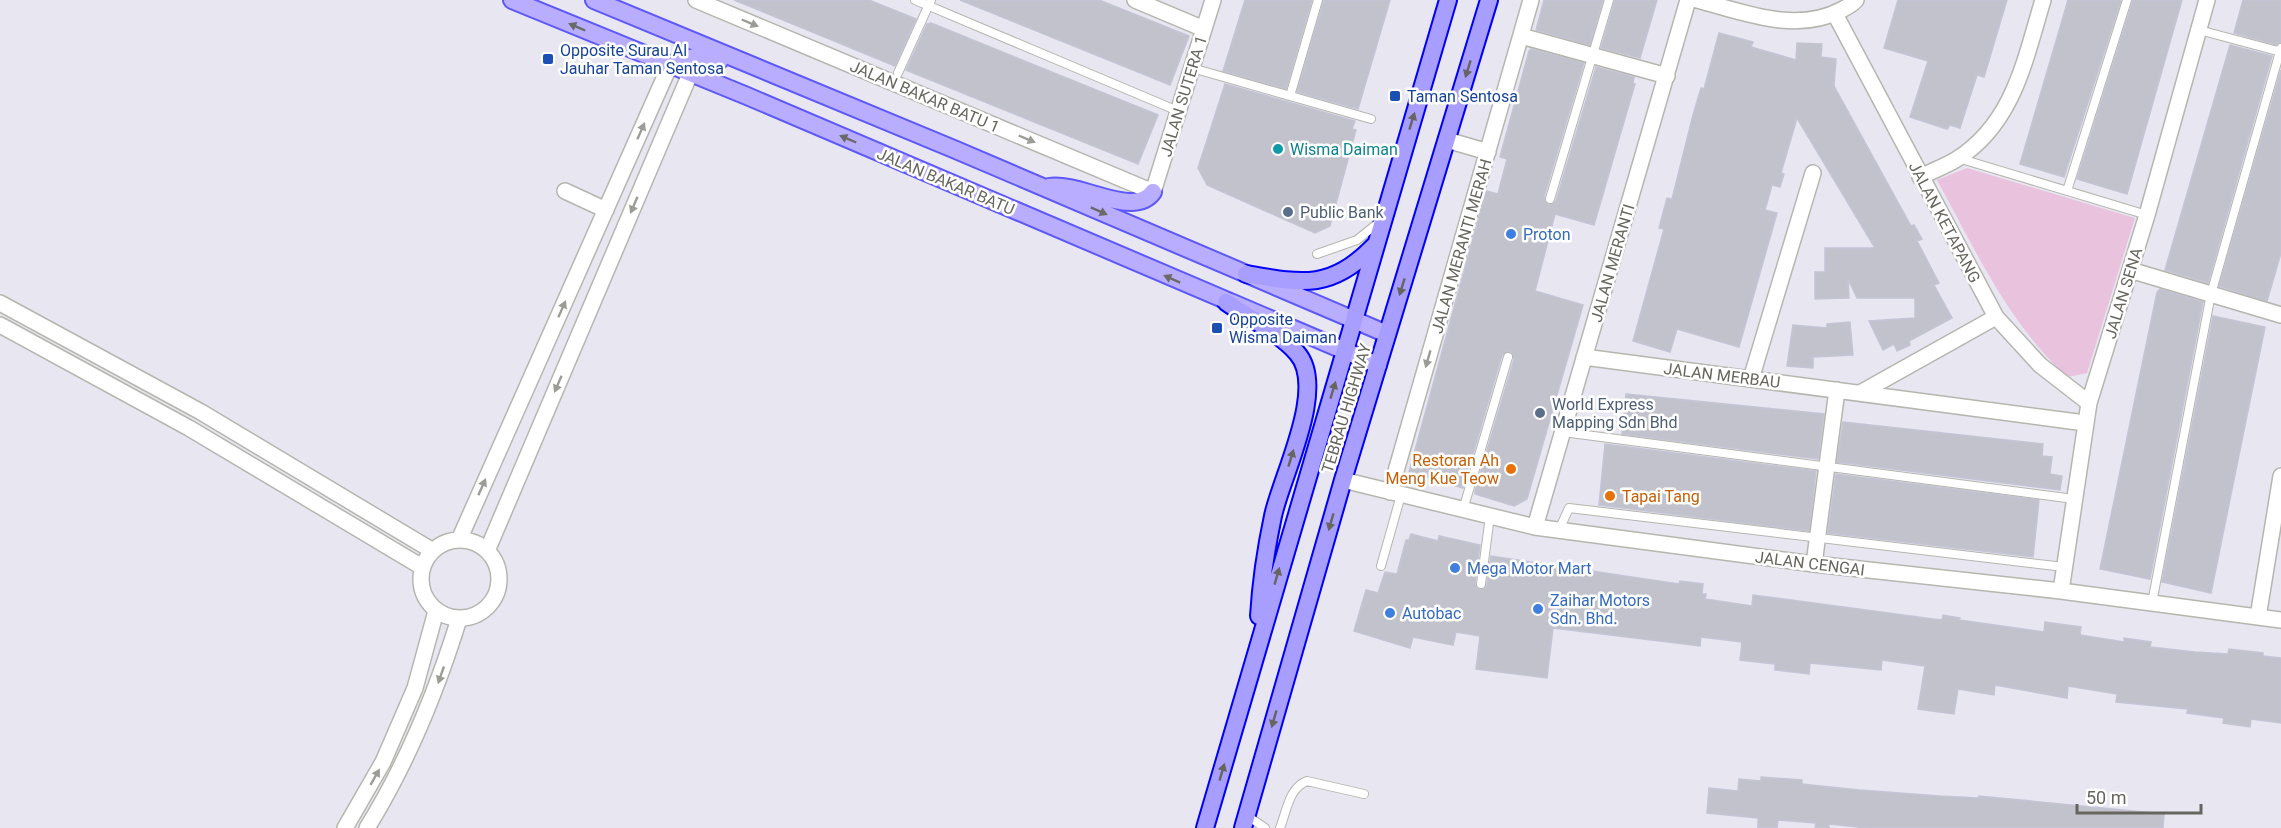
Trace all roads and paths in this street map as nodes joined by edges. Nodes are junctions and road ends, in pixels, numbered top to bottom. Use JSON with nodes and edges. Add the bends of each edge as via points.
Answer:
{"nodes":[{"id":1,"x":512,"y":0,"type":"edge"},
{"id":2,"x":580,"y":0,"type":"edge"},
{"id":3,"x":594,"y":0,"type":"edge"},
{"id":4,"x":696,"y":0,"type":"edge"},
{"id":5,"x":915,"y":0,"type":"edge"},
{"id":6,"x":1135,"y":0,"type":"edge"},
{"id":7,"x":1213,"y":0,"type":"edge"},
{"id":8,"x":1318,"y":0,"type":"edge"},
{"id":9,"x":1448,"y":0,"type":"edge"},
{"id":10,"x":1488,"y":0,"type":"edge"},
{"id":11,"x":1531,"y":0,"type":"edge"},
{"id":12,"x":1609,"y":0,"type":"edge"},
{"id":13,"x":1689,"y":0,"type":"edge"},
{"id":14,"x":1697,"y":0,"type":"edge"},
{"id":15,"x":1856,"y":0,"type":"edge"},
{"id":16,"x":2043,"y":0,"type":"edge"},
{"id":17,"x":2127,"y":0,"type":"edge"},
{"id":18,"x":2207,"y":0,"type":"edge"},
{"id":19,"x":930,"y":3,"type":"edge"},
{"id":20,"x":1835,"y":14,"type":"junction"},
{"id":21,"x":1204,"y":29,"type":"junction"},
{"id":22,"x":2199,"y":30,"type":"junction"},
{"id":23,"x":1521,"y":36,"type":"junction"},
{"id":24,"x":2281,"y":51,"type":"edge"},
{"id":25,"x":1593,"y":56,"type":"junction"},
{"id":26,"x":681,"y":66,"type":"junction"},
{"id":27,"x":1192,"y":68,"type":"junction"},
{"id":28,"x":898,"y":73,"type":"dead end"},
{"id":29,"x":1666,"y":76,"type":"junction"},
{"id":30,"x":1290,"y":96,"type":"junction"},
{"id":31,"x":1178,"y":111,"type":"junction"},
{"id":32,"x":1371,"y":119,"type":"dead end"},
{"id":33,"x":1447,"y":140,"type":"junction"},
{"id":34,"x":956,"y":150,"type":"junction"},
{"id":35,"x":1488,"y":152,"type":"junction"},
{"id":36,"x":1958,"y":158,"type":"junction"},
{"id":37,"x":1813,"y":173,"type":"dead end"},
{"id":38,"x":1920,"y":177,"type":"junction"},
{"id":39,"x":1046,"y":188,"type":"junction"},
{"id":40,"x":565,"y":191,"type":"dead end"},
{"id":41,"x":2067,"y":191,"type":"junction"},
{"id":42,"x":1153,"y":192,"type":"junction"},
{"id":43,"x":1550,"y":199,"type":"dead end"},
{"id":44,"x":606,"y":210,"type":"junction"},
{"id":45,"x":2146,"y":215,"type":"junction"},
{"id":46,"x":1383,"y":217,"type":"junction"},
{"id":47,"x":1376,"y":245,"type":"junction"},
{"id":48,"x":1317,"y":254,"type":"dead end"},
{"id":49,"x":2130,"y":270,"type":"junction"},
{"id":50,"x":1246,"y":274,"type":"junction"},
{"id":51,"x":2211,"y":294,"type":"junction"},
{"id":52,"x":1226,"y":302,"type":"junction"},
{"id":53,"x":0,"y":303,"type":"edge"},
{"id":54,"x":2281,"y":315,"type":"edge"},
{"id":55,"x":1996,"y":317,"type":"junction"},
{"id":56,"x":1353,"y":320,"type":"junction"},
{"id":57,"x":0,"y":325,"type":"edge"},
{"id":58,"x":1388,"y":334,"type":"junction"},
{"id":59,"x":1344,"y":352,"type":"junction"},
{"id":60,"x":1508,"y":357,"type":"dead end"},
{"id":61,"x":1584,"y":357,"type":"junction"},
{"id":62,"x":1378,"y":365,"type":"junction"},
{"id":63,"x":1751,"y":379,"type":"junction"},
{"id":64,"x":1837,"y":390,"type":"junction"},
{"id":65,"x":1860,"y":393,"type":"junction"},
{"id":66,"x":2089,"y":403,"type":"junction"},
{"id":67,"x":2085,"y":423,"type":"junction"},
{"id":68,"x":1563,"y":432,"type":"junction"},
{"id":69,"x":1827,"y":466,"type":"junction"},
{"id":70,"x":2281,"y":476,"type":"edge"},
{"id":71,"x":1343,"y":480,"type":"junction"},
{"id":72,"x":1395,"y":494,"type":"junction"},
{"id":73,"x":2074,"y":499,"type":"junction"},
{"id":74,"x":1463,"y":510,"type":"junction"},
{"id":75,"x":1490,"y":516,"type":"junction"},
{"id":76,"x":1535,"y":527,"type":"junction"},
{"id":77,"x":1559,"y":530,"type":"junction"},
{"id":78,"x":1818,"y":539,"type":"junction"},
{"id":79,"x":459,"y":540,"type":"junction"},
{"id":80,"x":487,"y":550,"type":"junction"},
{"id":81,"x":433,"y":551,"type":"junction"},
{"id":82,"x":1814,"y":564,"type":"junction"},
{"id":83,"x":1381,"y":566,"type":"dead end"},
{"id":84,"x":422,"y":567,"type":"junction"},
{"id":85,"x":2064,"y":567,"type":"junction"},
{"id":86,"x":1481,"y":584,"type":"dead end"},
{"id":87,"x":2061,"y":591,"type":"junction"},
{"id":88,"x":2152,"y":603,"type":"junction"},
{"id":89,"x":436,"y":611,"type":"junction"},
{"id":90,"x":2258,"y":617,"type":"junction"},
{"id":91,"x":459,"y":619,"type":"junction"},
{"id":92,"x":2281,"y":620,"type":"edge"},
{"id":93,"x":1256,"y":653,"type":"junction"},
{"id":94,"x":1364,"y":794,"type":"dead end"},
{"id":95,"x":1245,"y":822,"type":"edge"},
{"id":96,"x":345,"y":828,"type":"edge"},
{"id":97,"x":367,"y":828,"type":"edge"},
{"id":98,"x":1205,"y":828,"type":"edge"},
{"id":99,"x":1265,"y":828,"type":"edge"},
{"id":100,"x":1281,"y":828,"type":"edge"}],
"edges":[{"from":26,"to":1,"type":"main road","name":"JALAN BAKAR BATU","one_way":true},
{"from":2,"to":26,"type":"main road","via":[[649,28],[680,51]]},
{"from":3,"to":34,"type":"main road","name":"JALAN BAKAR BATU"},
{"from":4,"to":42,"type":"street","name":"JALAN BAKAR BATU 1","one_way":true},
{"from":5,"to":19,"type":"lane"},
{"from":6,"to":21,"type":"street"},
{"from":7,"to":21,"type":"street","name":"JALAN SUTERA 1"},
{"from":8,"to":30,"type":"lane"},
{"from":46,"to":9,"type":"highway","name":"TEBRAU HIGHWAY","one_way":true},
{"from":10,"to":33,"type":"highway","name":"TEBRAU HIGHWAY","one_way":true},
{"from":11,"to":23,"type":"street","name":"JALAN MERANTI MERAH"},
{"from":12,"to":25,"type":"lane"},
{"from":13,"to":29,"type":"street","name":"JALAN MERANTI"},
{"from":14,"to":20,"type":"street","via":[[1765,18],[1805,22]]},
{"from":15,"to":20,"type":"street"},
{"from":16,"to":36,"type":"street","via":[[2016,89],[2003,116]]},
{"from":17,"to":41,"type":"lane"},
{"from":18,"to":22,"type":"street","name":"JALAN SENA"},
{"from":19,"to":28,"type":"lane"},
{"from":19,"to":31,"type":"lane"},
{"from":20,"to":38,"type":"street","name":"JALAN KETAPANG"},
{"from":21,"to":27,"type":"street","name":"JALAN SUTERA 1"},
{"from":22,"to":24,"type":"lane"},
{"from":22,"to":45,"type":"street","name":"JALAN SENA"},
{"from":23,"to":25,"type":"street"},
{"from":23,"to":35,"type":"street","name":"JALAN MERANTI MERAH"},
{"from":24,"to":51,"type":"lane"},
{"from":25,"to":29,"type":"street"},
{"from":25,"to":43,"type":"lane"},
{"from":26,"to":34,"type":"main road","via":[[703,56],[715,58]]},
{"from":44,"to":26,"type":"street","one_way":true},
{"from":52,"to":26,"type":"main road","name":"JALAN BAKAR BATU","one_way":true},
{"from":26,"to":80,"type":"street","one_way":true},
{"from":27,"to":30,"type":"lane"},
{"from":27,"to":31,"type":"street","name":"JALAN SUTERA 1"},
{"from":29,"to":61,"type":"street","name":"JALAN MERANTI"},
{"from":30,"to":32,"type":"lane"},
{"from":31,"to":42,"type":"street","name":"JALAN SUTERA 1"},
{"from":33,"to":35,"type":"street"},
{"from":33,"to":58,"type":"highway","name":"TEBRAU HIGHWAY","one_way":true},
{"from":34,"to":39,"type":"main road","name":"JALAN BAKAR BATU"},
{"from":35,"to":72,"type":"street","name":"JALAN MERANTI MERAH","one_way":true},
{"from":36,"to":38,"type":"street"},
{"from":36,"to":41,"type":"lane"},
{"from":37,"to":63,"type":"street"},
{"from":38,"to":55,"type":"street","name":"JALAN KETAPANG"},
{"from":39,"to":42,"type":"main road","via":[[1070,186],[1127,204],[1149,199]]},
{"from":39,"to":50,"type":"main road","name":"JALAN BAKAR BATU","one_way":true},
{"from":40,"to":44,"type":"street"},
{"from":41,"to":45,"type":"lane"},
{"from":79,"to":44,"type":"street","one_way":true},
{"from":45,"to":49,"type":"street","name":"JALAN SENA"},
{"from":46,"to":47,"type":"highway","name":"TEBRAU HIGHWAY"},
{"from":46,"to":48,"type":"lane","via":[[1357,240]]},
{"from":47,"to":50,"type":"highway","via":[[1349,270],[1322,280]]},
{"from":47,"to":56,"type":"highway","name":"TEBRAU HIGHWAY"},
{"from":49,"to":51,"type":"street"},
{"from":49,"to":66,"type":"street","name":"JALAN SENA"},
{"from":50,"to":56,"type":"main road","name":"JALAN BAKAR BATU"},
{"from":51,"to":54,"type":"street"},
{"from":51,"to":88,"type":"lane"},
{"from":52,"to":59,"type":"main road","name":"JALAN BAKAR BATU"},
{"from":93,"to":52,"type":"highway","one_way":true,"via":[[1265,557],[1273,514],[1304,417],[1306,374],[1298,353]]},
{"from":53,"to":81,"type":"street","via":[[201,412]]},
{"from":55,"to":65,"type":"street"},
{"from":55,"to":66,"type":"street","name":"JALAN KETAPANG","via":[[2040,365]]},
{"from":56,"to":58,"type":"main road","name":"JALAN BAKAR BATU"},
{"from":56,"to":59,"type":"highway","name":"TEBRAU HIGHWAY"},
{"from":57,"to":84,"type":"street","via":[[189,428]]},
{"from":58,"to":62,"type":"highway","name":"TEBRAU HIGHWAY"},
{"from":59,"to":62,"type":"main road","name":"JALAN BAKAR BATU"},
{"from":93,"to":59,"type":"highway","name":"TEBRAU HIGHWAY","one_way":true},
{"from":60,"to":74,"type":"lane"},
{"from":61,"to":63,"type":"street","name":"JALAN MERBAU"},
{"from":61,"to":68,"type":"street","name":"JALAN MERANTI"},
{"from":62,"to":71,"type":"highway","name":"TEBRAU HIGHWAY"},
{"from":63,"to":64,"type":"street","name":"JALAN MERBAU"},
{"from":64,"to":65,"type":"street","name":"JALAN MERBAU"},
{"from":64,"to":69,"type":"street"},
{"from":65,"to":67,"type":"street","name":"JALAN MERBAU"},
{"from":66,"to":67,"type":"street","name":"JALAN SENA"},
{"from":67,"to":73,"type":"street","name":"JALAN SENA"},
{"from":68,"to":69,"type":"lane"},
{"from":68,"to":76,"type":"street","name":"JALAN MERANTI"},
{"from":69,"to":73,"type":"lane"},
{"from":69,"to":78,"type":"street"},
{"from":70,"to":90,"type":"street"},
{"from":71,"to":72,"type":"street","name":"JALAN CENGAI"},
{"from":71,"to":95,"type":"highway","name":"TEBRAU HIGHWAY","one_way":true},
{"from":72,"to":74,"type":"street","name":"JALAN CENGAI"},
{"from":72,"to":83,"type":"lane"},
{"from":73,"to":85,"type":"street","name":"JALAN SENA"},
{"from":74,"to":75,"type":"street","name":"JALAN CENGAI"},
{"from":75,"to":76,"type":"street","name":"JALAN CENGAI"},
{"from":75,"to":86,"type":"lane"},
{"from":76,"to":77,"type":"street","name":"JALAN CENGAI"},
{"from":77,"to":78,"type":"lane","via":[[1569,508]]},
{"from":77,"to":82,"type":"street","name":"JALAN CENGAI"},
{"from":78,"to":82,"type":"street"},
{"from":78,"to":85,"type":"lane"},
{"from":79,"to":80,"type":"street"},
{"from":79,"to":81,"type":"street"},
{"from":80,"to":91,"type":"street","via":[[500,574],[494,601],[485,611]]},
{"from":81,"to":84,"type":"street"},
{"from":82,"to":87,"type":"street","name":"JALAN CENGAI"},
{"from":84,"to":89,"type":"street","via":[[422,591]]},
{"from":85,"to":87,"type":"street","name":"JALAN SENA"},
{"from":87,"to":88,"type":"street","name":"JALAN CENGAI"},
{"from":88,"to":90,"type":"street","name":"JALAN CENGAI"},
{"from":89,"to":91,"type":"street"},
{"from":96,"to":89,"type":"street","one_way":true,"via":[[383,762],[415,688]]},
{"from":90,"to":92,"type":"street","name":"JALAN CENGAI"},
{"from":91,"to":97,"type":"street","one_way":true,"via":[[416,738]]},
{"from":98,"to":93,"type":"highway","name":"TEBRAU HIGHWAY","one_way":true},
{"from":94,"to":100,"type":"lane","via":[[1307,780],[1294,788]]},
{"from":95,"to":99,"type":"lane"}]}
